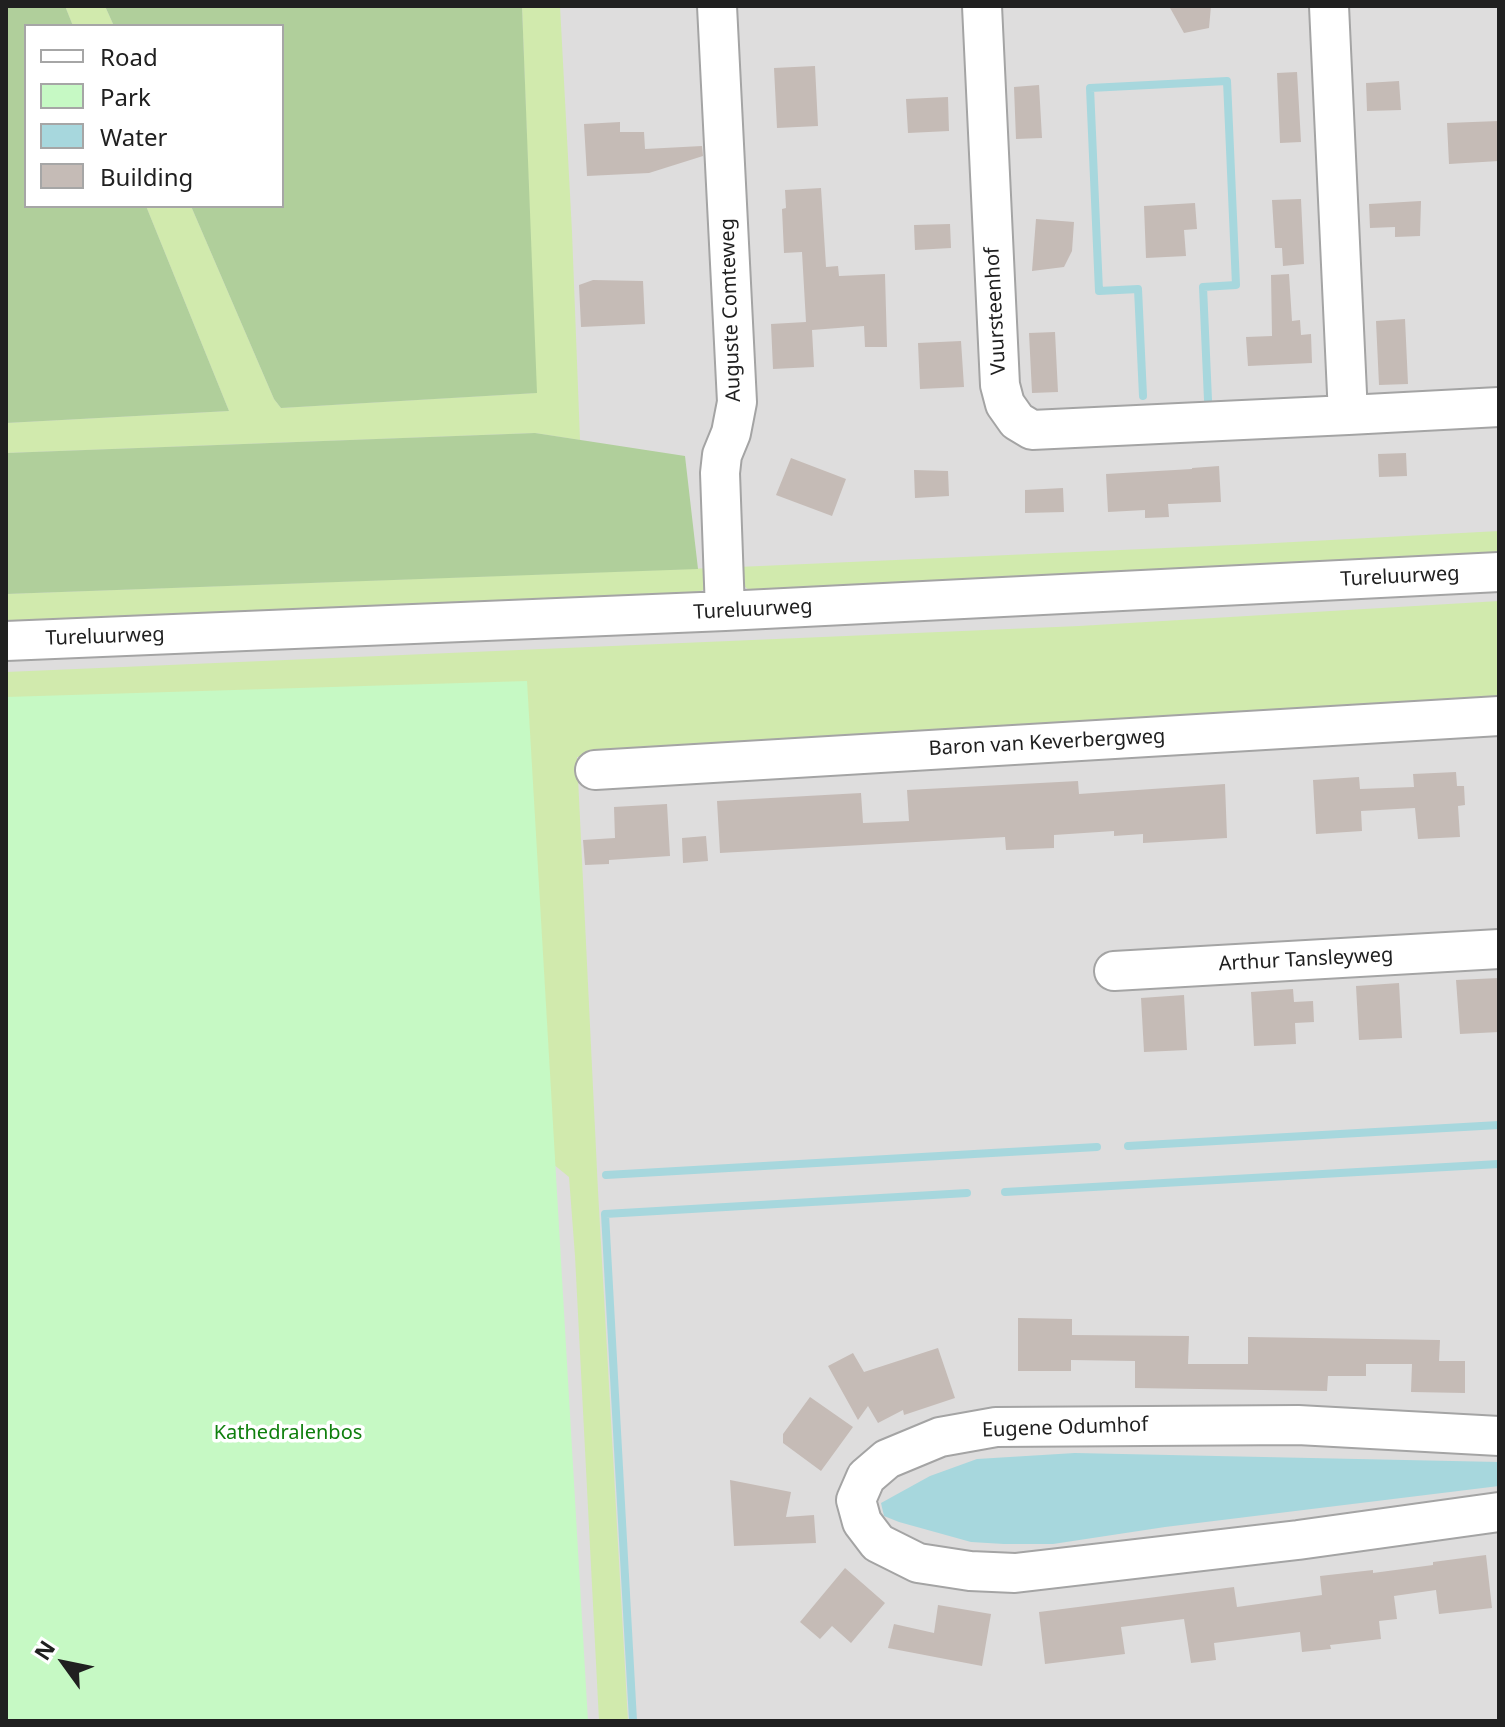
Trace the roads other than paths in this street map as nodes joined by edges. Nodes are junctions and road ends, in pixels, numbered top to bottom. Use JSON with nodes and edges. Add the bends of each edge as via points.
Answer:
{"nodes":[{"id":1,"x":717,"y":6,"type":"edge"},
{"id":2,"x":982,"y":6,"type":"edge"},
{"id":3,"x":1329,"y":6,"type":"edge"},
{"id":4,"x":1499,"y":407,"type":"edge"},
{"id":5,"x":1348,"y":415,"type":"junction"},
{"id":6,"x":1499,"y":572,"type":"edge"},
{"id":7,"x":725,"y":611,"type":"junction"},
{"id":8,"x":6,"y":641,"type":"edge"},
{"id":9,"x":1499,"y":716,"type":"edge"},
{"id":10,"x":595,"y":770,"type":"dead end"},
{"id":11,"x":1499,"y":949,"type":"edge"},
{"id":12,"x":1114,"y":971,"type":"dead end"},
{"id":13,"x":1499,"y":1436,"type":"edge"},
{"id":14,"x":1499,"y":1512,"type":"edge"}],
"edges":[{"from":1,"to":7,"type":"street","name":"Auguste Comteweg","via":[[737,402],[720,473]]},
{"from":2,"to":5,"type":"street","name":"Vuursteenhof","via":[[1000,385],[1017,421],[1032,430]]},
{"from":3,"to":5,"type":"street"},
{"from":4,"to":5,"type":"street","name":"Vuursteenhof"},
{"from":6,"to":7,"type":"street","name":"Tureluurweg"},
{"from":7,"to":8,"type":"street","name":"Tureluurweg"},
{"from":9,"to":10,"type":"street","name":"Baron van Keverbergweg"},
{"from":11,"to":12,"type":"street","name":"Arthur Tansleyweg"},
{"from":13,"to":14,"type":"street","name":"Eugene Odumhof","via":[[1298,1425],[996,1427],[940,1437],[887,1459],[866,1477],[856,1500],[862,1522],[878,1543],[918,1563],[1015,1573]]}]}
